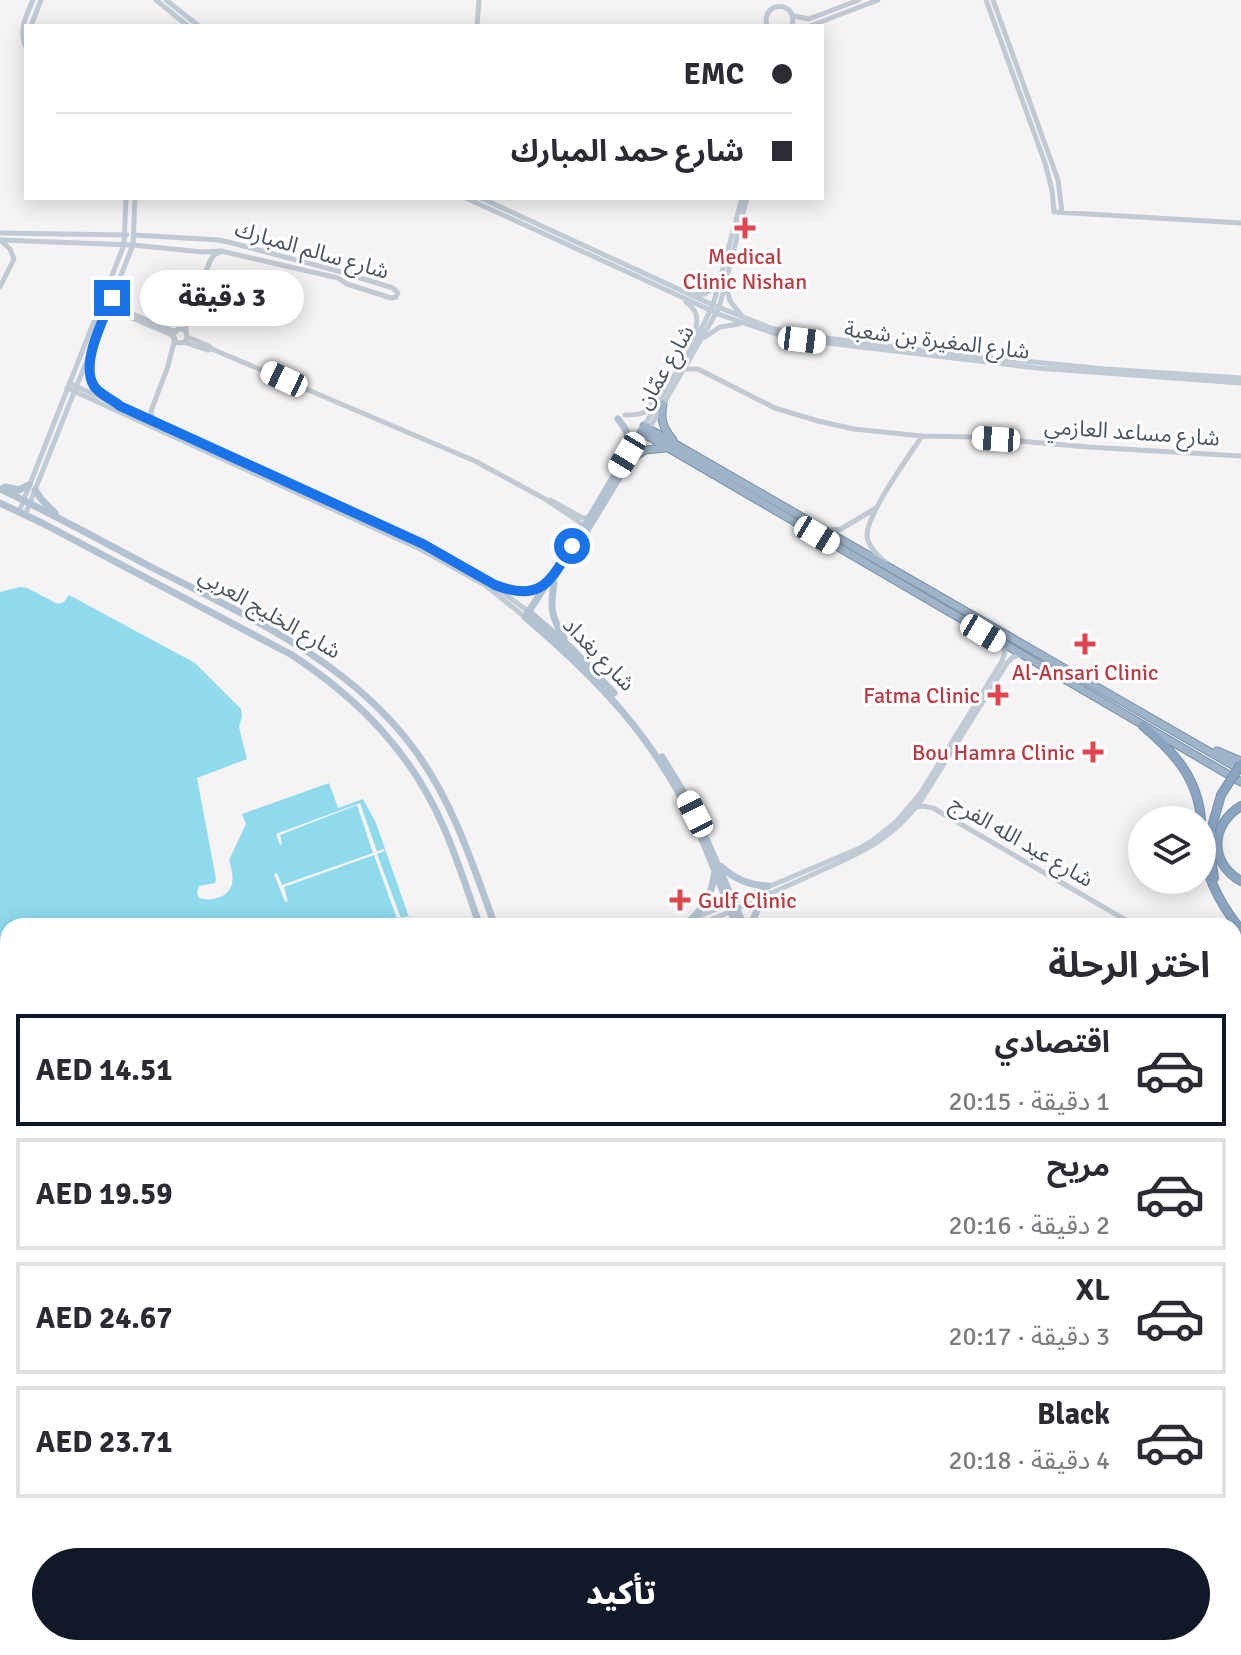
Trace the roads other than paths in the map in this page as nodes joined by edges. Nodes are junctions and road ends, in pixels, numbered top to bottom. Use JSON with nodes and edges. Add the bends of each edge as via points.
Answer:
{"nodes":[{"id":1,"x":33,"y":0,"type":"edge"},
{"id":2,"x":41,"y":0,"type":"edge"},
{"id":3,"x":156,"y":0,"type":"edge"},
{"id":4,"x":166,"y":0,"type":"edge"},
{"id":5,"x":479,"y":0,"type":"edge"},
{"id":6,"x":767,"y":0,"type":"edge"},
{"id":7,"x":859,"y":0,"type":"edge"},
{"id":8,"x":878,"y":0,"type":"edge"},
{"id":9,"x":986,"y":0,"type":"edge"},
{"id":10,"x":993,"y":0,"type":"edge"},
{"id":11,"x":781,"y":3,"type":"edge"},
{"id":12,"x":767,"y":12,"type":"junction"},
{"id":13,"x":794,"y":16,"type":"junction"},
{"id":14,"x":32,"y":24,"type":"edge"},
{"id":15,"x":186,"y":24,"type":"edge"},
{"id":16,"x":196,"y":24,"type":"edge"},
{"id":17,"x":477,"y":24,"type":"edge"},
{"id":18,"x":766,"y":24,"type":"edge"},
{"id":19,"x":792,"y":24,"type":"edge"},
{"id":20,"x":815,"y":24,"type":"edge"},
{"id":21,"x":24,"y":42,"type":"edge"},
{"id":22,"x":126,"y":200,"type":"edge"},
{"id":23,"x":135,"y":200,"type":"edge"},
{"id":24,"x":470,"y":200,"type":"edge"},
{"id":25,"x":485,"y":200,"type":"edge"},
{"id":26,"x":744,"y":200,"type":"edge"},
{"id":27,"x":1062,"y":212,"type":"junction"},
{"id":28,"x":1241,"y":223,"type":"edge"},
{"id":29,"x":0,"y":233,"type":"edge"},
{"id":30,"x":91,"y":235,"type":"junction"},
{"id":31,"x":125,"y":235,"type":"junction"},
{"id":32,"x":134,"y":235,"type":"junction"},
{"id":33,"x":186,"y":238,"type":"junction"},
{"id":34,"x":0,"y":240,"type":"edge"},
{"id":35,"x":89,"y":243,"type":"junction"},
{"id":36,"x":124,"y":245,"type":"junction"},
{"id":37,"x":133,"y":245,"type":"junction"},
{"id":38,"x":174,"y":249,"type":"junction"},
{"id":39,"x":221,"y":251,"type":"junction"},
{"id":40,"x":202,"y":252,"type":"junction"},
{"id":41,"x":209,"y":265,"type":"junction"},
{"id":42,"x":723,"y":282,"type":"junction"},
{"id":43,"x":0,"y":287,"type":"edge"},
{"id":44,"x":672,"y":292,"type":"junction"},
{"id":45,"x":691,"y":295,"type":"junction"},
{"id":46,"x":112,"y":298,"type":"junction"},
{"id":47,"x":714,"y":309,"type":"junction"},
{"id":48,"x":125,"y":313,"type":"junction"},
{"id":49,"x":106,"y":315,"type":"junction"},
{"id":50,"x":744,"y":322,"type":"junction"},
{"id":51,"x":186,"y":323,"type":"junction"},
{"id":52,"x":176,"y":334,"type":"junction"},
{"id":53,"x":185,"y":338,"type":"junction"},
{"id":54,"x":701,"y":340,"type":"junction"},
{"id":55,"x":694,"y":343,"type":"junction"},
{"id":56,"x":91,"y":353,"type":"junction"},
{"id":57,"x":691,"y":357,"type":"junction"},
{"id":58,"x":167,"y":369,"type":"junction"},
{"id":59,"x":684,"y":369,"type":"junction"},
{"id":60,"x":698,"y":369,"type":"junction"},
{"id":61,"x":1241,"y":380,"type":"edge"},
{"id":62,"x":72,"y":387,"type":"junction"},
{"id":63,"x":663,"y":392,"type":"junction"},
{"id":64,"x":663,"y":404,"type":"junction"},
{"id":65,"x":120,"y":406,"type":"junction"},
{"id":66,"x":151,"y":411,"type":"junction"},
{"id":67,"x":141,"y":416,"type":"junction"},
{"id":68,"x":622,"y":417,"type":"joint"},
{"id":69,"x":156,"y":423,"type":"junction"},
{"id":70,"x":645,"y":430,"type":"junction"},
{"id":71,"x":922,"y":436,"type":"junction"},
{"id":72,"x":673,"y":447,"type":"junction"},
{"id":73,"x":1241,"y":456,"type":"edge"},
{"id":74,"x":628,"y":457,"type":"junction"},
{"id":75,"x":703,"y":464,"type":"junction"},
{"id":76,"x":0,"y":488,"type":"edge"},
{"id":77,"x":32,"y":488,"type":"junction"},
{"id":78,"x":751,"y":497,"type":"junction"},
{"id":79,"x":545,"y":499,"type":"junction"},
{"id":80,"x":26,"y":502,"type":"junction"},
{"id":81,"x":0,"y":503,"type":"edge"},
{"id":82,"x":877,"y":507,"type":"junction"},
{"id":83,"x":22,"y":513,"type":"junction"},
{"id":84,"x":589,"y":518,"type":"junction"},
{"id":85,"x":812,"y":522,"type":"junction"},
{"id":86,"x":65,"y":523,"type":"junction"},
{"id":87,"x":584,"y":527,"type":"junction"},
{"id":88,"x":820,"y":532,"type":"junction"},
{"id":89,"x":897,"y":572,"type":"junction"},
{"id":90,"x":551,"y":583,"type":"junction"},
{"id":91,"x":495,"y":585,"type":"junction"},
{"id":92,"x":529,"y":616,"type":"junction"},
{"id":93,"x":1002,"y":645,"type":"junction"},
{"id":94,"x":571,"y":648,"type":"junction"},
{"id":95,"x":292,"y":655,"type":"junction"},
{"id":96,"x":1021,"y":655,"type":"junction"},
{"id":97,"x":330,"y":666,"type":"junction"},
{"id":98,"x":1143,"y":726,"type":"junction"},
{"id":99,"x":1241,"y":765,"type":"edge"},
{"id":100,"x":1241,"y":782,"type":"edge"},
{"id":101,"x":927,"y":793,"type":"junction"},
{"id":102,"x":1199,"y":806,"type":"edge"},
{"id":103,"x":1241,"y":806,"type":"edge"},
{"id":104,"x":916,"y":807,"type":"junction"},
{"id":105,"x":933,"y":808,"type":"junction"},
{"id":106,"x":716,"y":867,"type":"junction"},
{"id":107,"x":1241,"y":881,"type":"edge"},
{"id":108,"x":768,"y":890,"type":"junction"},
{"id":109,"x":1216,"y":890,"type":"edge"},
{"id":110,"x":732,"y":906,"type":"junction"},
{"id":111,"x":1225,"y":908,"type":"junction"},
{"id":112,"x":477,"y":918,"type":"edge"},
{"id":113,"x":492,"y":918,"type":"edge"},
{"id":114,"x":696,"y":918,"type":"edge"},
{"id":115,"x":704,"y":918,"type":"edge"},
{"id":116,"x":735,"y":918,"type":"edge"},
{"id":117,"x":739,"y":918,"type":"edge"},
{"id":118,"x":754,"y":918,"type":"edge"},
{"id":119,"x":1122,"y":918,"type":"edge"},
{"id":120,"x":1232,"y":918,"type":"edge"}],
"edges":[{"from":1,"to":21,"type":"main road","via":[[22,27]]},
{"from":2,"to":14,"type":"main road"},
{"from":3,"to":15,"type":"main road"},
{"from":4,"to":16,"type":"main road"},
{"from":5,"to":17,"type":"street"},
{"from":6,"to":12,"type":"main road"},
{"from":7,"to":13,"type":"street","via":[[809,19]]},
{"from":8,"to":20,"type":"street"},
{"from":9,"to":27,"type":"street","via":[[1045,163],[1054,212]]},
{"from":10,"to":27,"type":"street","via":[[1058,180]]},
{"from":11,"to":12,"type":"main road"},
{"from":11,"to":13,"type":"main road"},
{"from":12,"to":18,"type":"main road"},
{"from":13,"to":19,"type":"main road"},
{"from":22,"to":31,"type":"main road"},
{"from":23,"to":32,"type":"main road"},
{"from":24,"to":44,"type":"main road","name":"شارع المغيرة بن شعبة"},
{"from":25,"to":45,"type":"main road","name":"شارع المغيرة بن شعبة"},
{"from":26,"to":42,"type":"main road","name":"شارع عمّان"},
{"from":27,"to":28,"type":"street"},
{"from":29,"to":30,"type":"main road","name":"شارع سالم المبارك"},
{"from":30,"to":31,"type":"main road","name":"شارع سالم المبارك"},
{"from":30,"to":35,"type":"main road"},
{"from":31,"to":32,"type":"main road","name":"شارع سالم المبارك"},
{"from":31,"to":36,"type":"main road"},
{"from":32,"to":33,"type":"street","name":"شارع سالم المبارك"},
{"from":32,"to":37,"type":"main road"},
{"from":33,"to":38,"type":"street","via":[[175,242]]},
{"from":33,"to":39,"type":"street","name":"شارع سالم المبارك","via":[[232,243],[338,271],[393,288],[397,295],[391,298],[325,275]]},
{"from":34,"to":35,"type":"main road","name":"شارع سالم المبارك"},
{"from":34,"to":43,"type":"street","via":[[14,259]]},
{"from":35,"to":36,"type":"main road","name":"شارع سالم المبارك"},
{"from":36,"to":37,"type":"main road","name":"شارع سالم المبارك"},
{"from":36,"to":62,"type":"main road"},
{"from":37,"to":38,"type":"street","name":"شارع سالم المبارك"},
{"from":37,"to":46,"type":"main road"},
{"from":38,"to":40,"type":"street","name":"شارع سالم المبارك"},
{"from":39,"to":40,"type":"street","name":"شارع سالم المبارك"},
{"from":39,"to":41,"type":"street"},
{"from":40,"to":41,"type":"street"},
{"from":41,"to":51,"type":"street"},
{"from":42,"to":45,"type":"main road","via":[[709,293]]},
{"from":42,"to":47,"type":"main road","name":"شارع عمّان"},
{"from":42,"to":50,"type":"main road"},
{"from":44,"to":47,"type":"main road","name":"شارع المغيرة بن شعبة"},
{"from":44,"to":55,"type":"main road","via":[[697,314]]},
{"from":45,"to":47,"type":"main road","name":"شارع المغيرة بن شعبة"},
{"from":46,"to":48,"type":"street"},
{"from":46,"to":49,"type":"main road"},
{"from":47,"to":50,"type":"main road","name":"شارع المغيرة بن شعبة"},
{"from":47,"to":54,"type":"main road","name":"شارع عمّان"},
{"from":47,"to":55,"type":"main road","name":"شارع عمّان"},
{"from":48,"to":49,"type":"street"},
{"from":48,"to":52,"type":"street"},
{"from":49,"to":56,"type":"main road"},
{"from":50,"to":54,"type":"main road","via":[[720,327]]},
{"from":50,"to":61,"type":"main road","name":"شارع المغيرة بن شعبة","via":[[932,352]]},
{"from":51,"to":52,"type":"street"},
{"from":51,"to":53,"type":"street"},
{"from":52,"to":53,"type":"street"},
{"from":52,"to":53,"type":"street","via":[[177,342]]},
{"from":52,"to":58,"type":"street"},
{"from":53,"to":58,"type":"street"},
{"from":53,"to":79,"type":"street","via":[[475,461]]},
{"from":54,"to":57,"type":"main road","name":"شارع عمّان"},
{"from":55,"to":63,"type":"main road","name":"شارع عمّان"},
{"from":56,"to":62,"type":"main road"},
{"from":56,"to":65,"type":"main road","via":[[94,386]]},
{"from":57,"to":59,"type":"main road","name":"شارع عمّان"},
{"from":57,"to":60,"type":"street"},
{"from":58,"to":66,"type":"street"},
{"from":59,"to":60,"type":"street","name":"شارع مساعد العازمي"},
{"from":59,"to":64,"type":"main road","name":"شارع عمّان"},
{"from":60,"to":71,"type":"street","name":"شارع مساعد العازمي","via":[[794,414],[854,429]]},
{"from":62,"to":65,"type":"main road","name":"شارع بغداد"},
{"from":62,"to":77,"type":"main road"},
{"from":62,"to":92,"type":"main road","name":"شارع بغداد","via":[[420,549]]},
{"from":63,"to":68,"type":"main road","via":[[648,410]]},
{"from":63,"to":70,"type":"main road","name":"شارع عمّان"},
{"from":64,"to":70,"type":"main road","name":"شارع عمّان"},
{"from":64,"to":72,"type":"highway","via":[[662,425]]},
{"from":65,"to":67,"type":"main road","name":"شارع بغداد"},
{"from":66,"to":67,"type":"street"},
{"from":66,"to":69,"type":"street"},
{"from":67,"to":69,"type":"main road","name":"شارع بغداد"},
{"from":68,"to":74,"type":"main road"},
{"from":69,"to":91,"type":"main road","name":"شارع بغداد","via":[[423,544]]},
{"from":70,"to":72,"type":"highway"},
{"from":70,"to":74,"type":"main road","name":"شارع عمّان"},
{"from":71,"to":73,"type":"street","name":"شارع مساعد العازمي"},
{"from":71,"to":82,"type":"street"},
{"from":72,"to":74,"type":"highway"},
{"from":72,"to":75,"type":"highway"},
{"from":74,"to":84,"type":"main road","name":"شارع عمّان"},
{"from":74,"to":90,"type":"main road","name":"شارع عمّان"},
{"from":75,"to":78,"type":"highway"},
{"from":75,"to":85,"type":"highway"},
{"from":76,"to":77,"type":"main road"},
{"from":76,"to":80,"type":"main road","name":"شارع الخليج العربي"},
{"from":77,"to":80,"type":"main road"},
{"from":77,"to":86,"type":"main road"},
{"from":78,"to":85,"type":"highway","via":[[809,527]]},
{"from":78,"to":88,"type":"highway"},
{"from":79,"to":84,"type":"street"},
{"from":79,"to":87,"type":"street"},
{"from":80,"to":83,"type":"main road"},
{"from":80,"to":86,"type":"main road","name":"شارع الخليج العربي"},
{"from":81,"to":83,"type":"main road","name":"شارع الخليج العربي"},
{"from":82,"to":88,"type":"street","via":[[841,529]]},
{"from":82,"to":89,"type":"street","via":[[868,540]]},
{"from":83,"to":95,"type":"main road","name":"شارع الخليج العربي"},
{"from":84,"to":87,"type":"main road","name":"شارع عمّان"},
{"from":85,"to":88,"type":"highway"},
{"from":86,"to":97,"type":"main road","name":"شارع الخليج العربي","via":[[262,624]]},
{"from":87,"to":90,"type":"main road","name":"شارع عمّان"},
{"from":88,"to":89,"type":"highway"},
{"from":88,"to":93,"type":"highway"},
{"from":89,"to":99,"type":"highway"},
{"from":90,"to":91,"type":"main road","via":[[522,592]]},
{"from":90,"to":92,"type":"main road","name":"شارع عمّان"},
{"from":90,"to":94,"type":"main road","via":[[552,616]]},
{"from":91,"to":92,"type":"main road","name":"شارع بغداد"},
{"from":92,"to":94,"type":"main road","name":"شارع بغداد"},
{"from":92,"to":106,"type":"main road","name":"شارع بغداد","via":[[639,731],[687,807]]},
{"from":93,"to":96,"type":"highway"},
{"from":93,"to":108,"type":"main road","via":[[1002,661],[905,813],[860,848]]},
{"from":94,"to":106,"type":"main road","name":"شارع بغداد","via":[[625,707],[670,769]]},
{"from":95,"to":97,"type":"main road","via":[[297,648]]},
{"from":95,"to":112,"type":"main road","name":"شارع الخليج العربي","via":[[349,697],[395,745],[444,827]]},
{"from":96,"to":98,"type":"highway"},
{"from":96,"to":101,"type":"main road","via":[[1007,663]]},
{"from":97,"to":113,"type":"main road","name":"شارع الخليج العربي","via":[[370,699],[430,772],[446,799]]},
{"from":98,"to":100,"type":"highway"},
{"from":98,"to":102,"type":"highway","via":[[1182,764]]},
{"from":99,"to":111,"type":"highway","bridge":true,"via":[[1221,795],[1211,830],[1212,865]]},
{"from":101,"to":104,"type":"main road"},
{"from":101,"to":105,"type":"street","name":"شارع عبد الله الفرج"},
{"from":103,"to":107,"type":"highway","via":[[1221,826],[1218,847],[1227,870]]},
{"from":104,"to":105,"type":"street","name":"شارع عبد الله الفرج"},
{"from":104,"to":108,"type":"main road","via":[[859,854]]},
{"from":105,"to":119,"type":"street","name":"شارع عبد الله الفرج"},
{"from":106,"to":108,"type":"main road"},
{"from":106,"to":110,"type":"main road","name":"شارع بغداد"},
{"from":106,"to":114,"type":"main road","via":[[713,887]]},
{"from":108,"to":110,"type":"main road"},
{"from":108,"to":118,"type":"main road"},
{"from":109,"to":111,"type":"highway"},
{"from":110,"to":115,"type":"main road"},
{"from":110,"to":116,"type":"main road","name":"شارع بغداد"},
{"from":110,"to":117,"type":"main road","name":"شارع بغداد"},
{"from":111,"to":120,"type":"highway"}]}
